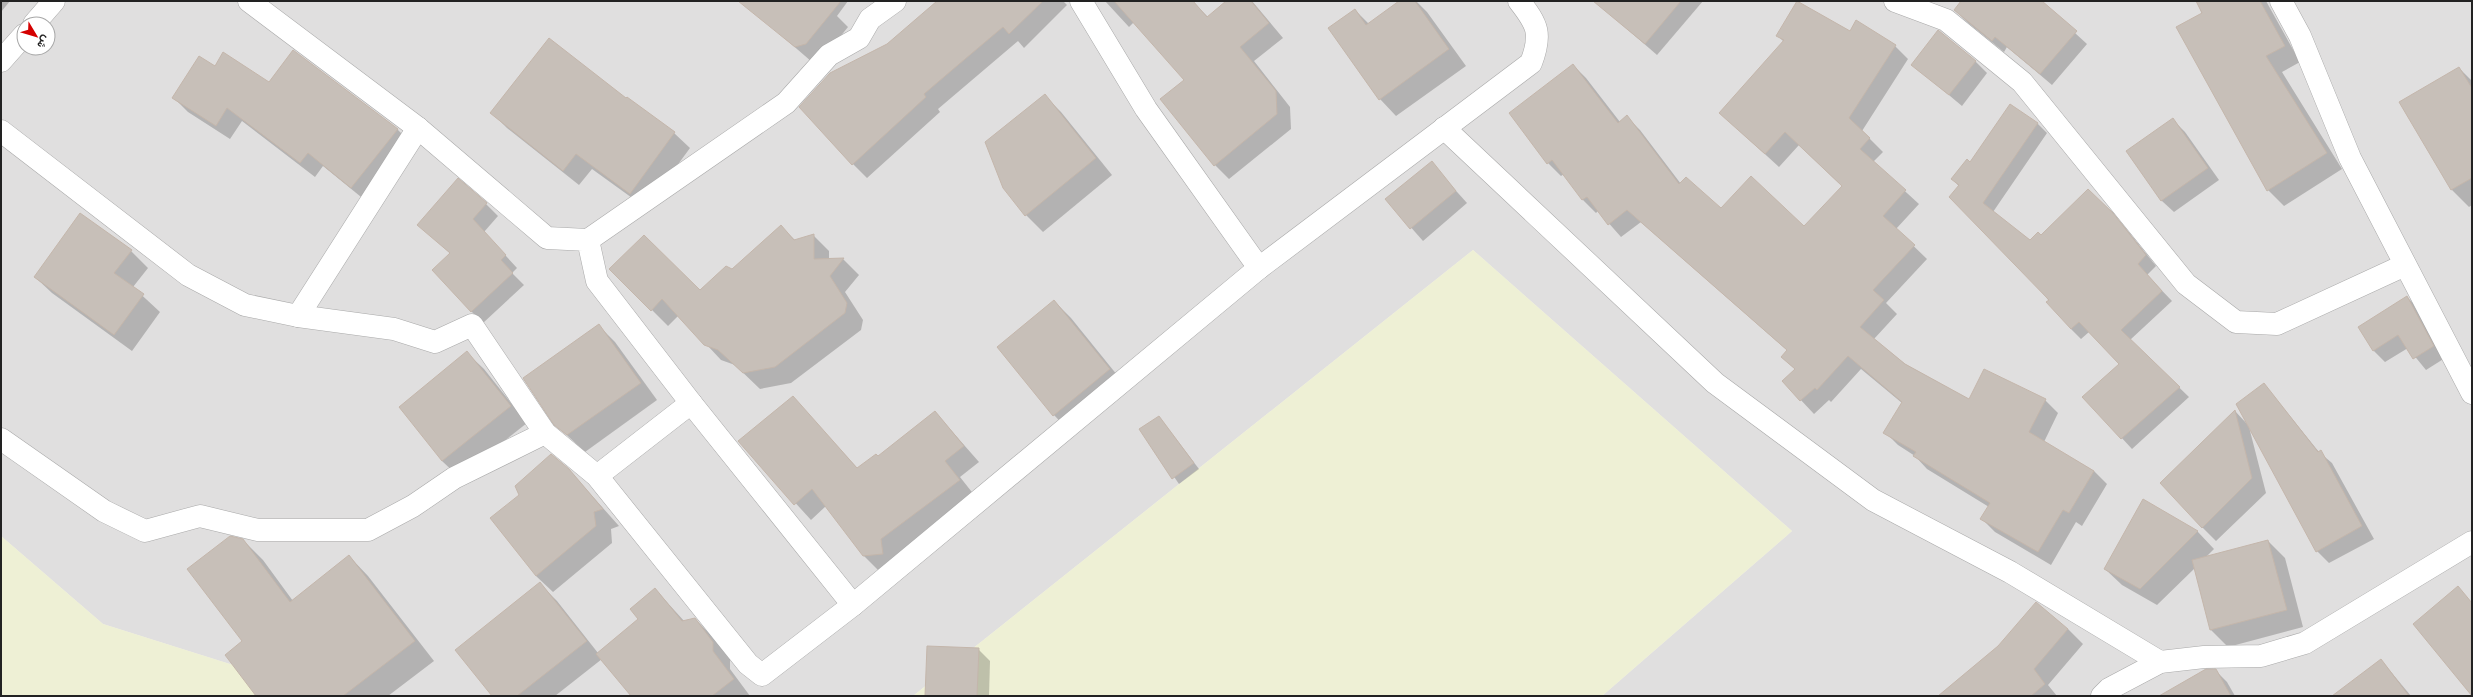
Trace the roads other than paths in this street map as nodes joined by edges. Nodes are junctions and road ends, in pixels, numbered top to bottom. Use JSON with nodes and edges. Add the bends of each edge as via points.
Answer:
{"nodes":[{"id":1,"x":54,"y":1,"type":"edge"},
{"id":2,"x":249,"y":1,"type":"edge"},
{"id":3,"x":895,"y":1,"type":"edge"},
{"id":4,"x":1081,"y":1,"type":"edge"},
{"id":5,"x":1519,"y":1,"type":"edge"},
{"id":6,"x":1895,"y":1,"type":"edge"},
{"id":7,"x":2281,"y":1,"type":"edge"},
{"id":8,"x":41,"y":16,"type":"edge"},
{"id":9,"x":16,"y":44,"type":"edge"},
{"id":10,"x":1,"y":61,"type":"edge"},
{"id":11,"x":418,"y":128,"type":"junction"},
{"id":12,"x":1444,"y":128,"type":"junction"},
{"id":13,"x":1,"y":131,"type":"edge"},
{"id":14,"x":588,"y":240,"type":"junction"},
{"id":15,"x":2405,"y":265,"type":"junction"},
{"id":16,"x":1259,"y":268,"type":"junction"},
{"id":17,"x":298,"y":316,"type":"junction"},
{"id":18,"x":2472,"y":393,"type":"edge"},
{"id":19,"x":691,"y":404,"type":"junction"},
{"id":20,"x":544,"y":433,"type":"junction"},
{"id":21,"x":1,"y":439,"type":"edge"},
{"id":22,"x":597,"y":476,"type":"junction"},
{"id":23,"x":2472,"y":542,"type":"edge"},
{"id":24,"x":853,"y":605,"type":"junction"},
{"id":25,"x":2160,"y":662,"type":"junction"},
{"id":26,"x":2102,"y":696,"type":"edge"}],
"edges":[{"from":1,"to":8,"type":"street"},
{"from":2,"to":11,"type":"street"},
{"from":3,"to":14,"type":"street","via":[[870,19],[859,38],[829,55],[786,103]]},
{"from":4,"to":16,"type":"street","via":[[1146,109]]},
{"from":5,"to":12,"type":"street","via":[[1536,22],[1538,44],[1531,63]]},
{"from":6,"to":15,"type":"street","via":[[1946,20],[2022,82],[2186,284],[2236,322],[2277,324]]},
{"from":7,"to":15,"type":"street","via":[[2300,36],[2350,158]]},
{"from":9,"to":10,"type":"street"},
{"from":11,"to":14,"type":"street","via":[[547,238]]},
{"from":11,"to":17,"type":"street"},
{"from":12,"to":16,"type":"street"},
{"from":12,"to":25,"type":"street","via":[[1715,383],[1873,500],[2010,572]]},
{"from":13,"to":17,"type":"street","via":[[188,275],[245,304]]},
{"from":14,"to":19,"type":"street","via":[[597,281]]},
{"from":15,"to":18,"type":"street"},
{"from":16,"to":24,"type":"street"},
{"from":17,"to":20,"type":"street","via":[[394,329],[435,342],[472,325]]},
{"from":19,"to":22,"type":"street"},
{"from":19,"to":24,"type":"street"},
{"from":20,"to":21,"type":"street","via":[[454,478],[413,506],[368,530],[258,530],[200,516],[145,531],[104,510]]},
{"from":20,"to":22,"type":"street"},
{"from":22,"to":24,"type":"street","via":[[748,664],[762,675]]},
{"from":23,"to":25,"type":"street","via":[[2305,643],[2261,656],[2204,657]]},
{"from":25,"to":26,"type":"street","via":[[2109,689]]}]}
